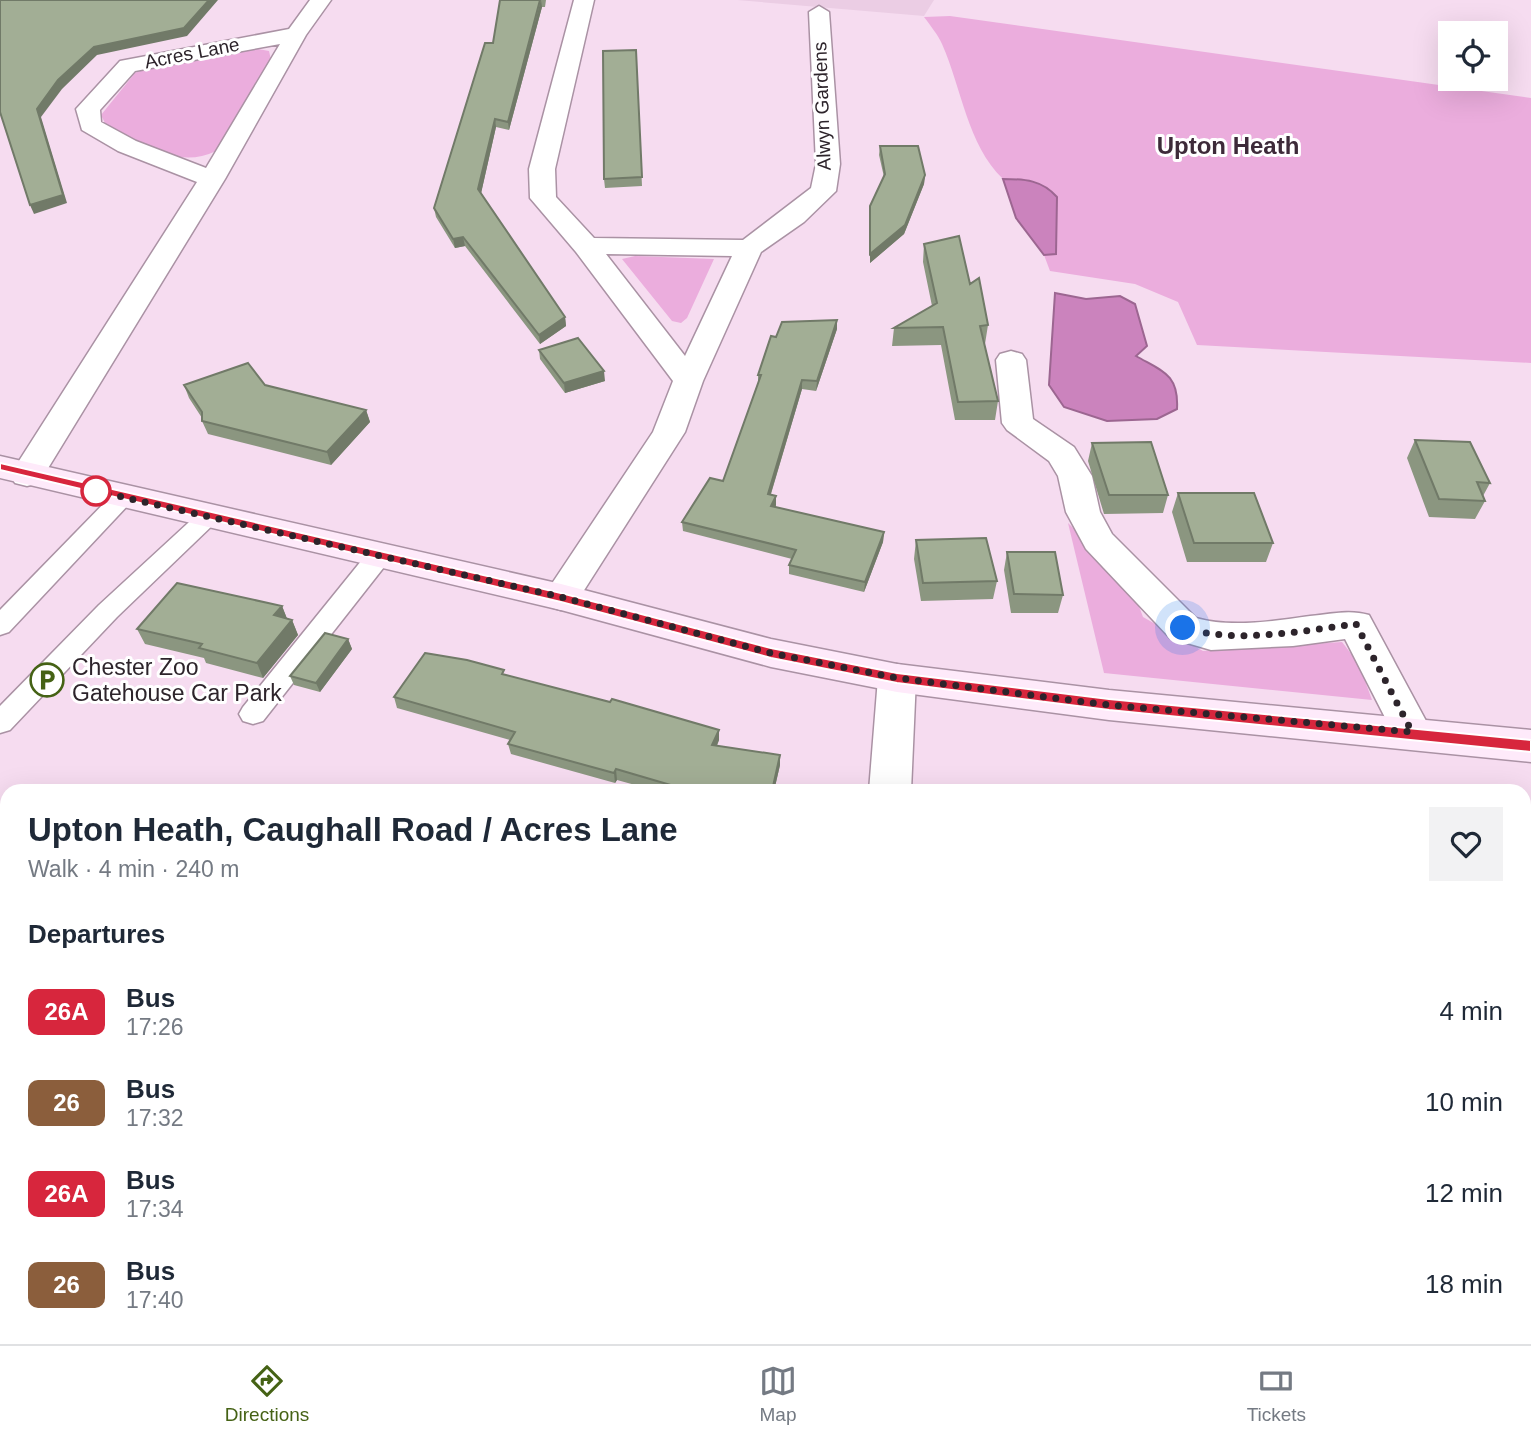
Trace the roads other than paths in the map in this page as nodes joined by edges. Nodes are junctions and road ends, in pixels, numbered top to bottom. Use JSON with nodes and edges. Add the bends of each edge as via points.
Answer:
{"nodes":[{"id":1,"x":321,"y":0,"type":"edge"},
{"id":2,"x":584,"y":0,"type":"edge"},
{"id":3,"x":819,"y":12,"type":"dead end"},
{"id":4,"x":296,"y":34,"type":"junction"},
{"id":5,"x":212,"y":179,"type":"junction"},
{"id":6,"x":586,"y":246,"type":"junction"},
{"id":7,"x":749,"y":248,"type":"junction"},
{"id":8,"x":1011,"y":360,"type":"dead end"},
{"id":9,"x":688,"y":381,"type":"junction"},
{"id":10,"x":14,"y":471,"type":"edge"},
{"id":11,"x":123,"y":497,"type":"junction"},
{"id":12,"x":208,"y":517,"type":"junction"},
{"id":13,"x":379,"y":556,"type":"junction"},
{"id":14,"x":561,"y":597,"type":"junction"},
{"id":15,"x":0,"y":626,"type":"edge"},
{"id":16,"x":897,"y":678,"type":"junction"},
{"id":17,"x":253,"y":714,"type":"dead end"},
{"id":18,"x":0,"y":723,"type":"edge"},
{"id":19,"x":1412,"y":732,"type":"junction"},
{"id":20,"x":1531,"y":746,"type":"edge"},
{"id":21,"x":890,"y":784,"type":"edge"}],
"edges":[{"from":1,"to":4,"type":"street"},
{"from":2,"to":6,"type":"street","via":[[542,169],[543,198]]},
{"from":3,"to":7,"type":"street","name":"Alwyn Gardens","via":[[828,163],[822,191]]},
{"from":4,"to":5,"type":"street"},
{"from":4,"to":5,"type":"street","name":"Acres Lane","via":[[128,66],[88,109],[90,125],[127,146]]},
{"from":5,"to":10,"type":"street"},
{"from":6,"to":7,"type":"street"},
{"from":6,"to":9,"type":"street"},
{"from":7,"to":9,"type":"street"},
{"from":8,"to":19,"type":"street","via":[[1018,423],[1062,454],[1075,476],[1083,512],[1098,541],[1183,628],[1211,636],[1356,624]]},
{"from":9,"to":14,"type":"street","via":[[669,432]]},
{"from":10,"to":11,"type":"street"},
{"from":11,"to":12,"type":"street"},
{"from":11,"to":15,"type":"lane"},
{"from":12,"to":13,"type":"street"},
{"from":12,"to":18,"type":"lane","via":[[108,611]]},
{"from":13,"to":14,"type":"street"},
{"from":13,"to":17,"type":"lane"},
{"from":14,"to":16,"type":"street","via":[[771,653]]},
{"from":16,"to":19,"type":"street","via":[[1109,705]]},
{"from":16,"to":21,"type":"street"},
{"from":19,"to":20,"type":"street"}]}
